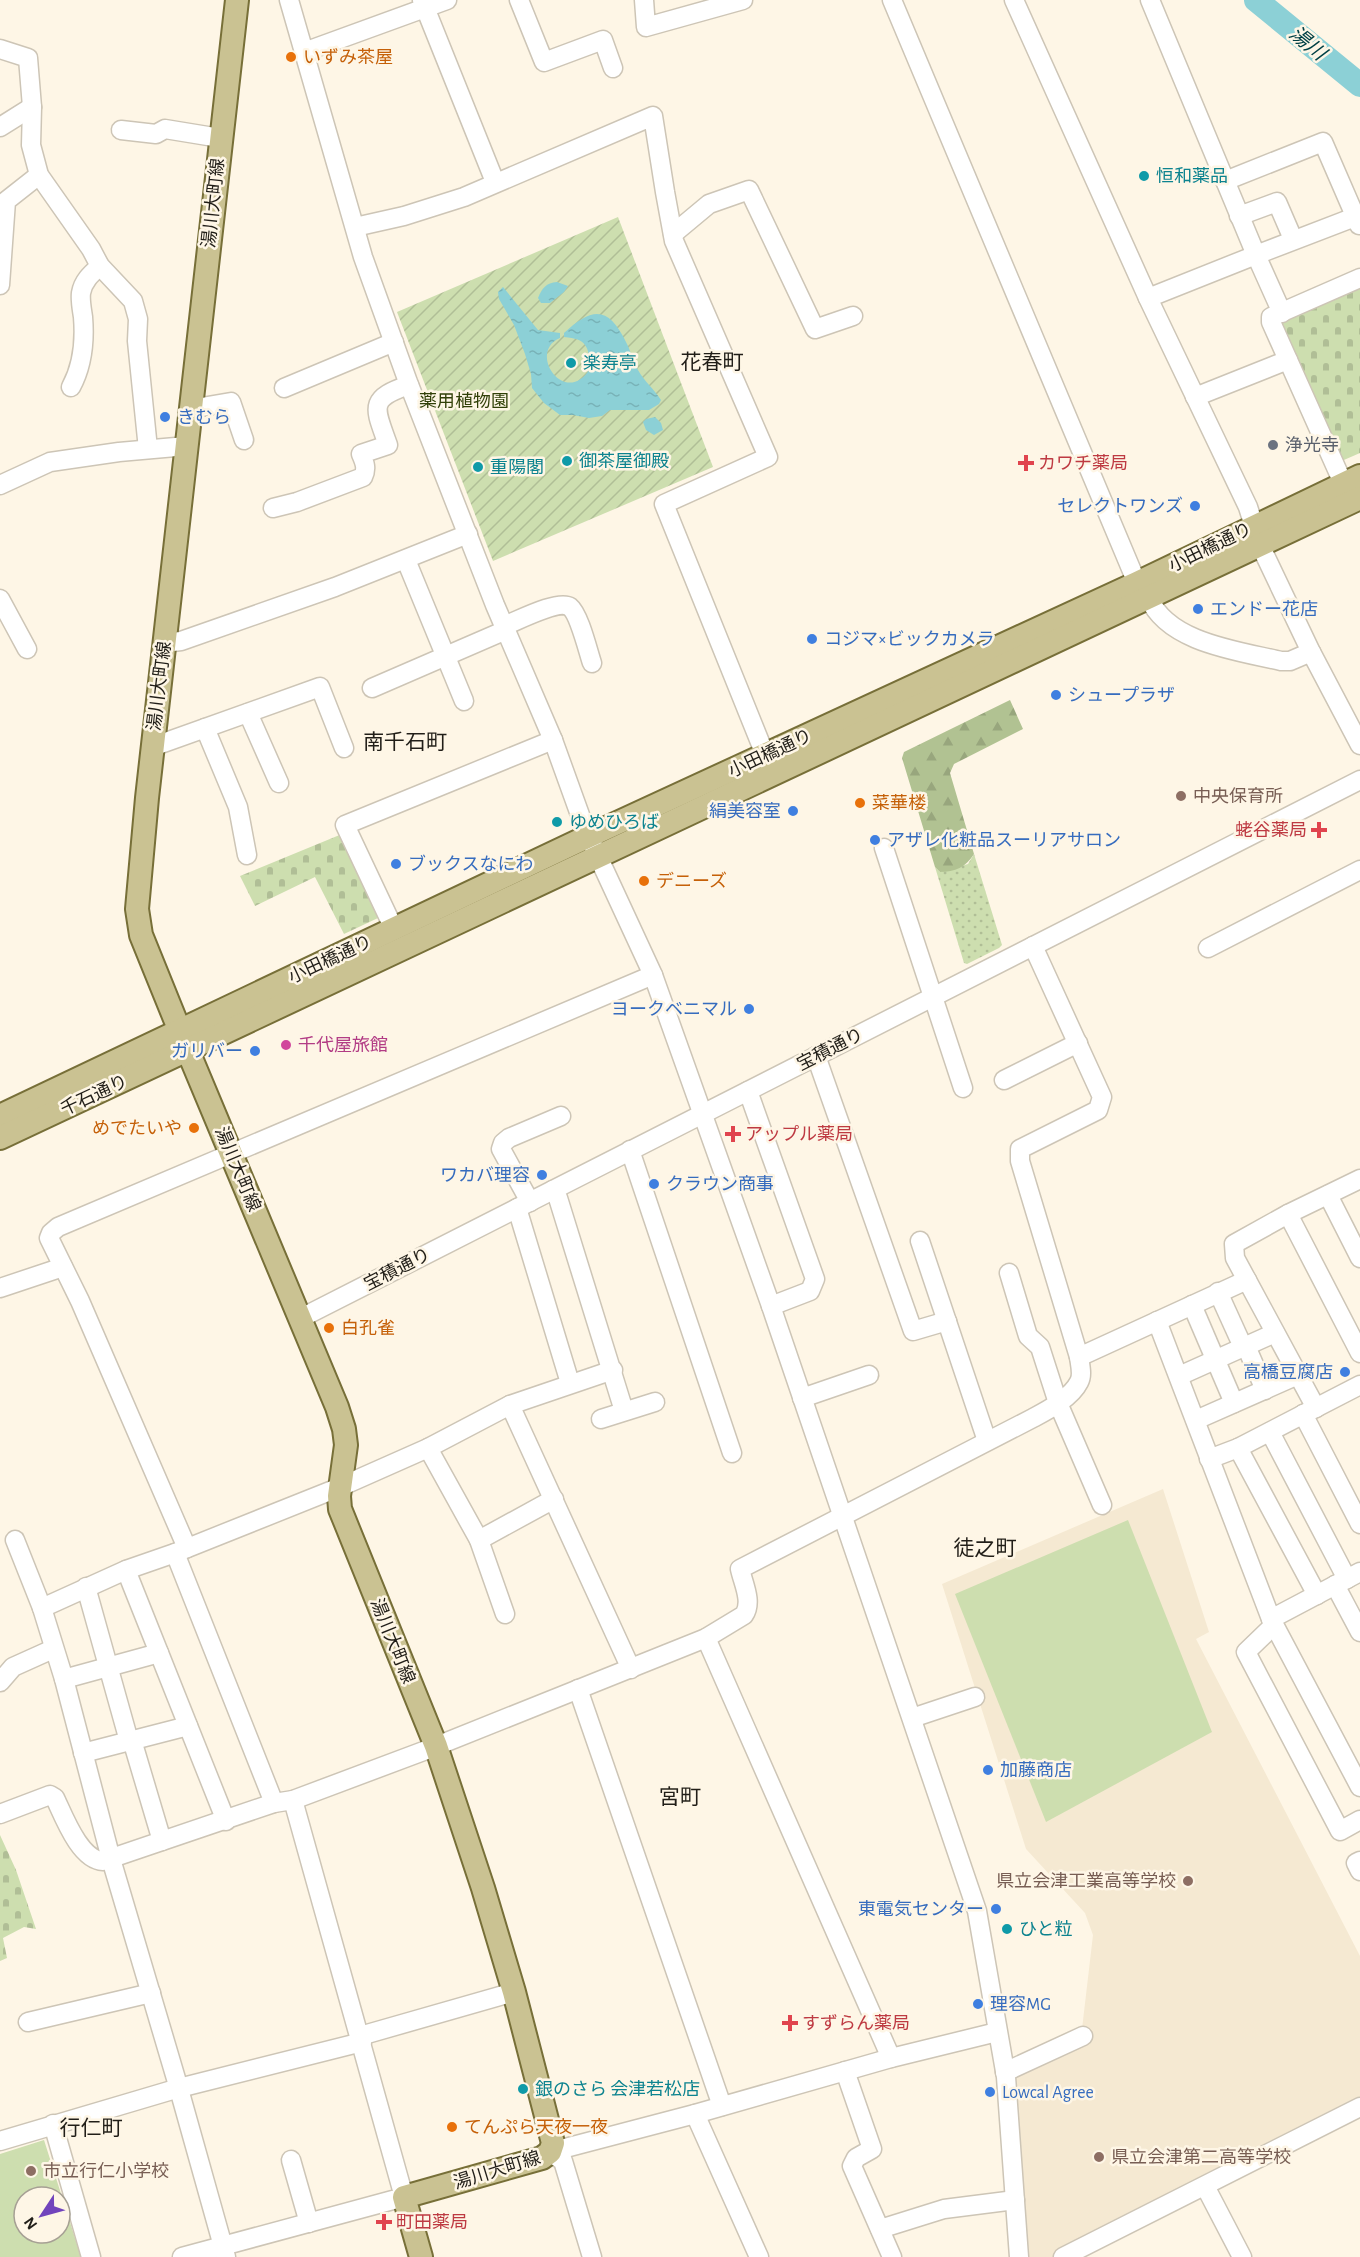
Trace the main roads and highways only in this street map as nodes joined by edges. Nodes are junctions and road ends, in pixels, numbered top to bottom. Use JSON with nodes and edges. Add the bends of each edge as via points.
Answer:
{"nodes":[{"id":1,"x":237,"y":0,"type":"edge"},
{"id":2,"x":1351,"y":480,"type":"edge"},
{"id":3,"x":1360,"y":498,"type":"edge"},
{"id":4,"x":1257,"y":535,"type":"junction"},
{"id":5,"x":593,"y":846,"type":"junction"},
{"id":6,"x":179,"y":1030,"type":"junction"},
{"id":7,"x":188,"y":1051,"type":"junction"},
{"id":8,"x":0,"y":1116,"type":"edge"},
{"id":9,"x":0,"y":1138,"type":"edge"},
{"id":10,"x":421,"y":2257,"type":"edge"}],
"edges":[{"from":1,"to":6,"type":"main road","name":"湯川大町線","via":[[136,909],[141,935]]},
{"from":2,"to":4,"type":"main road","name":"小田橋通り"},
{"from":3,"to":4,"type":"main road","name":"小田橋通り"},
{"from":4,"to":5,"type":"main road","name":"小田橋通り"},
{"from":5,"to":6,"type":"main road","name":"小田橋通り","via":[[394,929]]},
{"from":5,"to":7,"type":"main road","name":"小田橋通り"},
{"from":6,"to":7,"type":"main road","name":"湯川大町線"},
{"from":6,"to":8,"type":"main road","name":"千石通り"},
{"from":7,"to":9,"type":"main road","name":"千石通り"},
{"from":7,"to":10,"type":"main road","name":"湯川大町線","via":[[344,1429],[346,1445],[339,1496],[343,1518],[436,1746],[514,1992],[553,2143],[542,2158],[405,2197]]}]}
